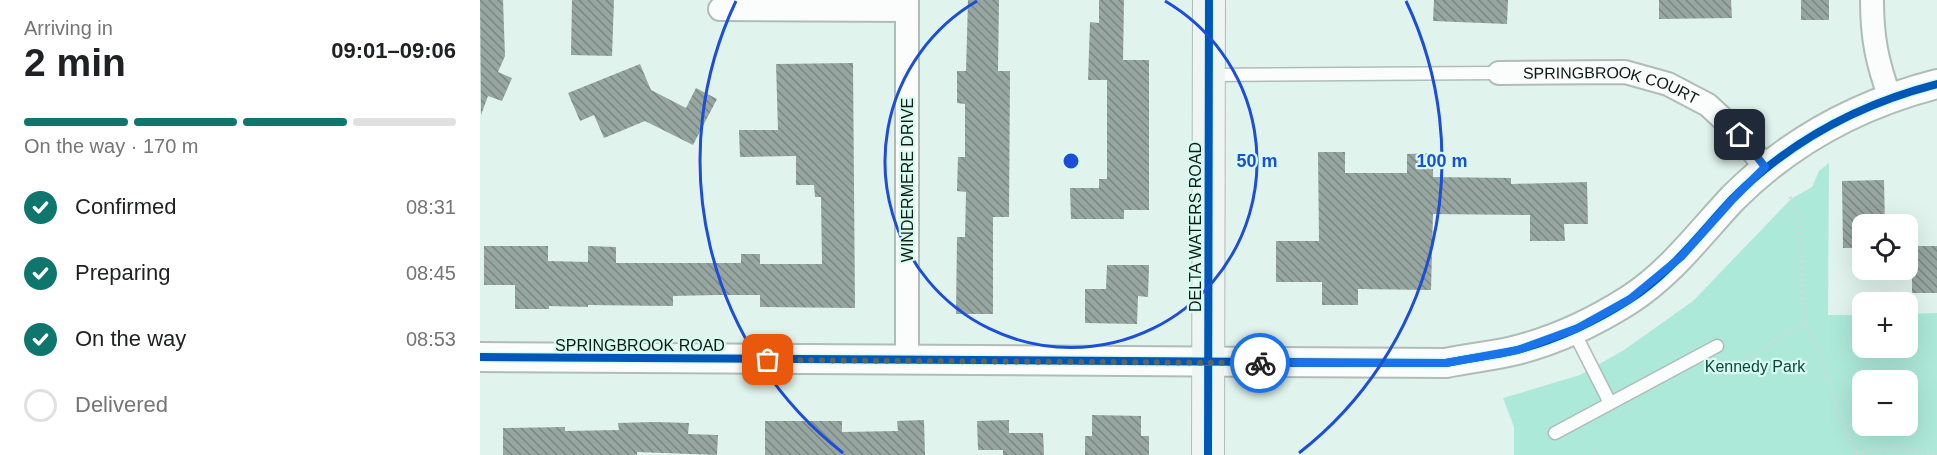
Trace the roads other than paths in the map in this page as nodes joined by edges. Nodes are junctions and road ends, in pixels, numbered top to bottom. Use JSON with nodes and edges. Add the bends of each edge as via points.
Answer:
{"nodes":[{"id":1,"x":1209,"y":0,"type":"edge"},
{"id":2,"x":1872,"y":0,"type":"edge"},
{"id":3,"x":907,"y":5,"type":"edge"},
{"id":4,"x":720,"y":9,"type":"dead end"},
{"id":5,"x":1499,"y":73,"type":"joint"},
{"id":6,"x":1208,"y":75,"type":"junction"},
{"id":7,"x":1937,"y":84,"type":"edge"},
{"id":8,"x":1890,"y":98,"type":"junction"},
{"id":9,"x":1765,"y":167,"type":"junction"},
{"id":10,"x":1573,"y":330,"type":"junction"},
{"id":11,"x":1717,"y":346,"type":"dead end"},
{"id":12,"x":480,"y":357,"type":"edge"},
{"id":13,"x":907,"y":360,"type":"junction"},
{"id":14,"x":1208,"y":363,"type":"junction"},
{"id":15,"x":1610,"y":403,"type":"junction"},
{"id":16,"x":1555,"y":433,"type":"dead end"},
{"id":17,"x":1208,"y":455,"type":"edge"}],
"edges":[{"from":1,"to":6,"type":"main road","name":"DELTA WATERS ROAD"},
{"from":2,"to":8,"type":"street","via":[[1877,60]]},
{"from":3,"to":4,"type":"street"},
{"from":3,"to":13,"type":"street","name":"WINDERMERE DRIVE"},
{"from":5,"to":6,"type":"lane"},
{"from":5,"to":9,"type":"street","name":"SPRINGBROOK COURT","via":[[1625,72],[1668,84],[1708,105],[1740,135]]},
{"from":6,"to":14,"type":"main road","name":"DELTA WATERS ROAD"},
{"from":7,"to":8,"type":"street","name":"SPRINGBROOK ROAD"},
{"from":8,"to":9,"type":"street","name":"SPRINGBROOK ROAD","via":[[1827,126]]},
{"from":9,"to":10,"type":"street","name":"SPRINGBROOK ROAD","via":[[1681,257],[1630,299]]},
{"from":10,"to":14,"type":"street","name":"SPRINGBROOK ROAD","via":[[1518,350],[1446,363]]},
{"from":10,"to":15,"type":"lane"},
{"from":11,"to":15,"type":"lane"},
{"from":12,"to":13,"type":"street","name":"SPRINGBROOK ROAD"},
{"from":13,"to":14,"type":"street","name":"SPRINGBROOK ROAD"},
{"from":14,"to":17,"type":"main road","name":"DELTA WATERS ROAD"},
{"from":15,"to":16,"type":"lane"}]}
